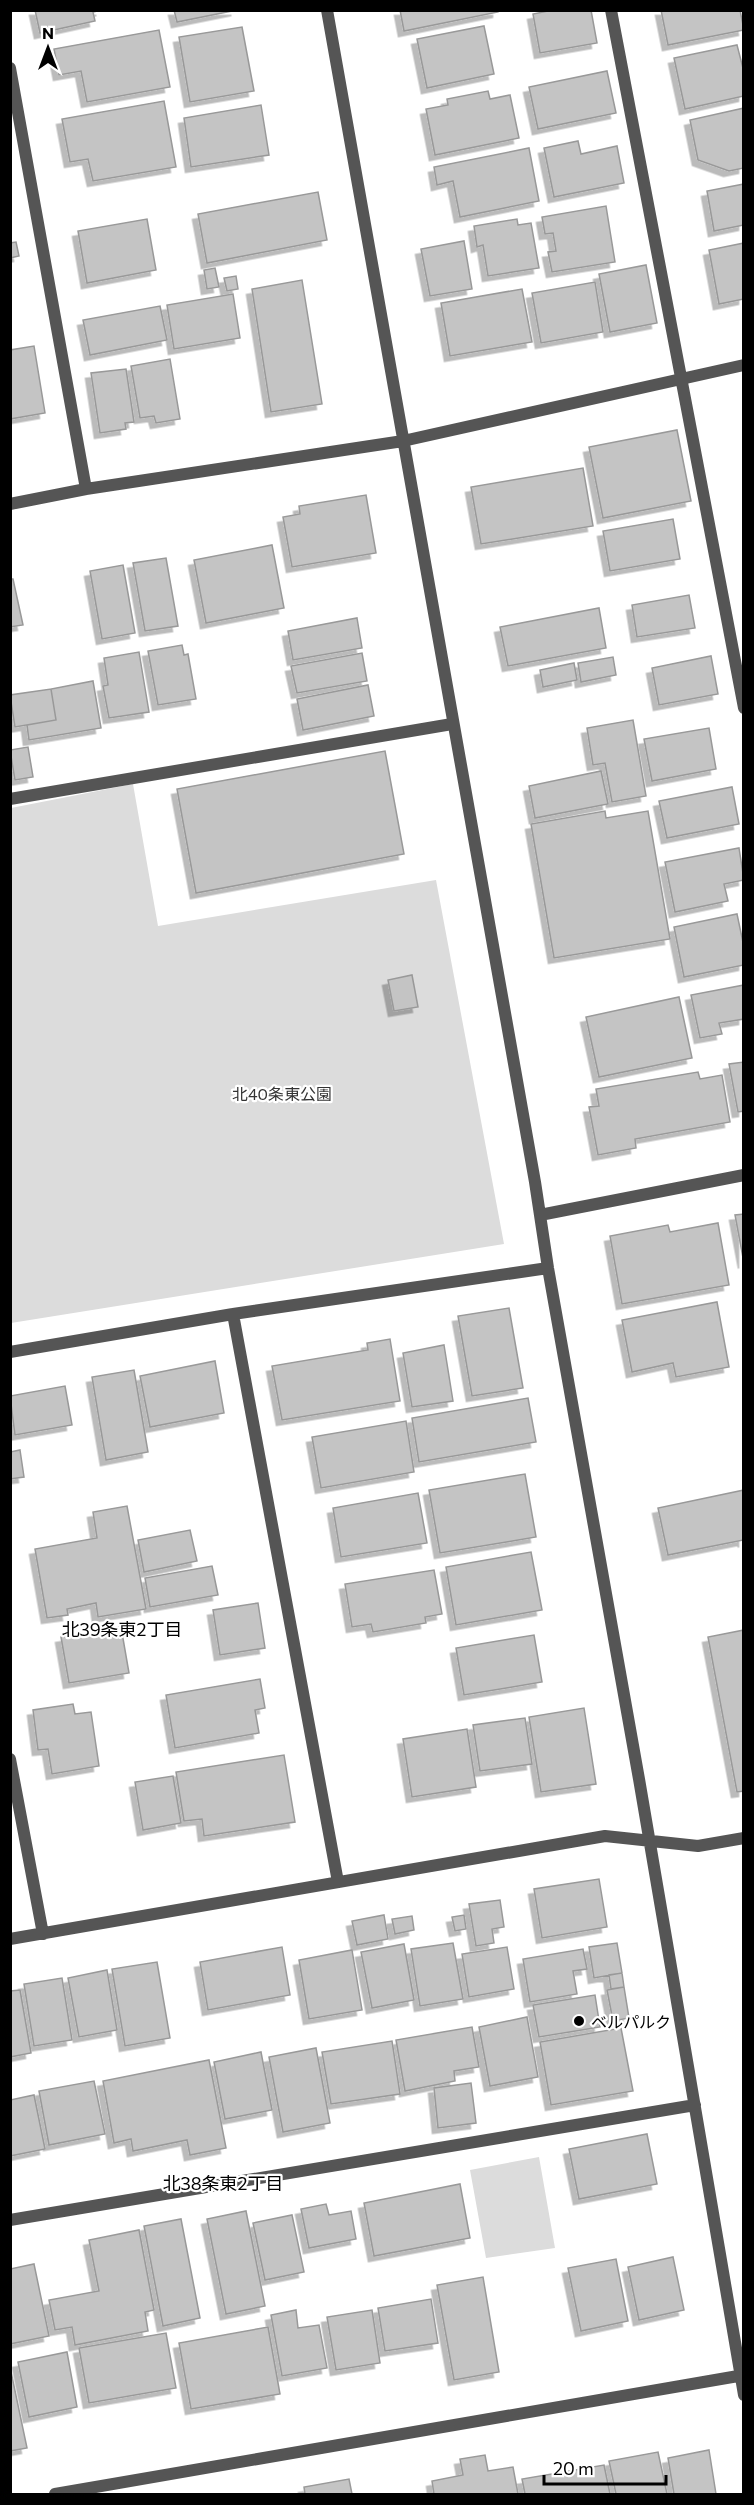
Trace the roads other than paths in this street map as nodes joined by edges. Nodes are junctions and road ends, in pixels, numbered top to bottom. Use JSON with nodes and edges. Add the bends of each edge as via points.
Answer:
{"nodes":[{"id":1,"x":327,"y":10,"type":"edge"},
{"id":2,"x":611,"y":10,"type":"edge"},
{"id":3,"x":10,"y":68,"type":"edge"},
{"id":4,"x":744,"y":365,"type":"edge"},
{"id":5,"x":682,"y":377,"type":"junction"},
{"id":6,"x":403,"y":441,"type":"junction"},
{"id":7,"x":86,"y":489,"type":"junction"},
{"id":8,"x":10,"y":504,"type":"edge"},
{"id":9,"x":744,"y":708,"type":"edge"},
{"id":10,"x":452,"y":724,"type":"junction"},
{"id":11,"x":10,"y":799,"type":"edge"},
{"id":12,"x":744,"y":1176,"type":"edge"},
{"id":13,"x":540,"y":1215,"type":"junction"},
{"id":14,"x":548,"y":1268,"type":"junction"},
{"id":15,"x":233,"y":1314,"type":"junction"},
{"id":16,"x":10,"y":1352,"type":"edge"},
{"id":17,"x":10,"y":1759,"type":"edge"},
{"id":18,"x":744,"y":1838,"type":"edge"},
{"id":19,"x":648,"y":1841,"type":"junction"},
{"id":20,"x":338,"y":1882,"type":"junction"},
{"id":21,"x":43,"y":1934,"type":"junction"},
{"id":22,"x":10,"y":1940,"type":"edge"},
{"id":23,"x":695,"y":2105,"type":"junction"},
{"id":24,"x":10,"y":2220,"type":"edge"},
{"id":25,"x":742,"y":2375,"type":"edge"},
{"id":26,"x":744,"y":2395,"type":"edge"},
{"id":27,"x":55,"y":2494,"type":"edge"}],
"edges":[{"from":1,"to":6,"type":"street"},
{"from":2,"to":5,"type":"street"},
{"from":3,"to":7,"type":"street"},
{"from":4,"to":5,"type":"street"},
{"from":5,"to":6,"type":"street"},
{"from":5,"to":9,"type":"street"},
{"from":6,"to":7,"type":"street"},
{"from":6,"to":10,"type":"street"},
{"from":7,"to":8,"type":"street"},
{"from":10,"to":11,"type":"street"},
{"from":10,"to":13,"type":"street"},
{"from":12,"to":13,"type":"street"},
{"from":13,"to":14,"type":"street"},
{"from":14,"to":15,"type":"street"},
{"from":14,"to":19,"type":"street"},
{"from":15,"to":16,"type":"street"},
{"from":15,"to":20,"type":"street"},
{"from":17,"to":21,"type":"street"},
{"from":18,"to":19,"type":"street","via":[[698,1846]]},
{"from":19,"to":20,"type":"street","via":[[605,1836]]},
{"from":19,"to":23,"type":"street"},
{"from":20,"to":21,"type":"street"},
{"from":21,"to":22,"type":"street"},
{"from":23,"to":24,"type":"street"},
{"from":23,"to":25,"type":"street"},
{"from":25,"to":26,"type":"street"},
{"from":25,"to":27,"type":"street"}]}
